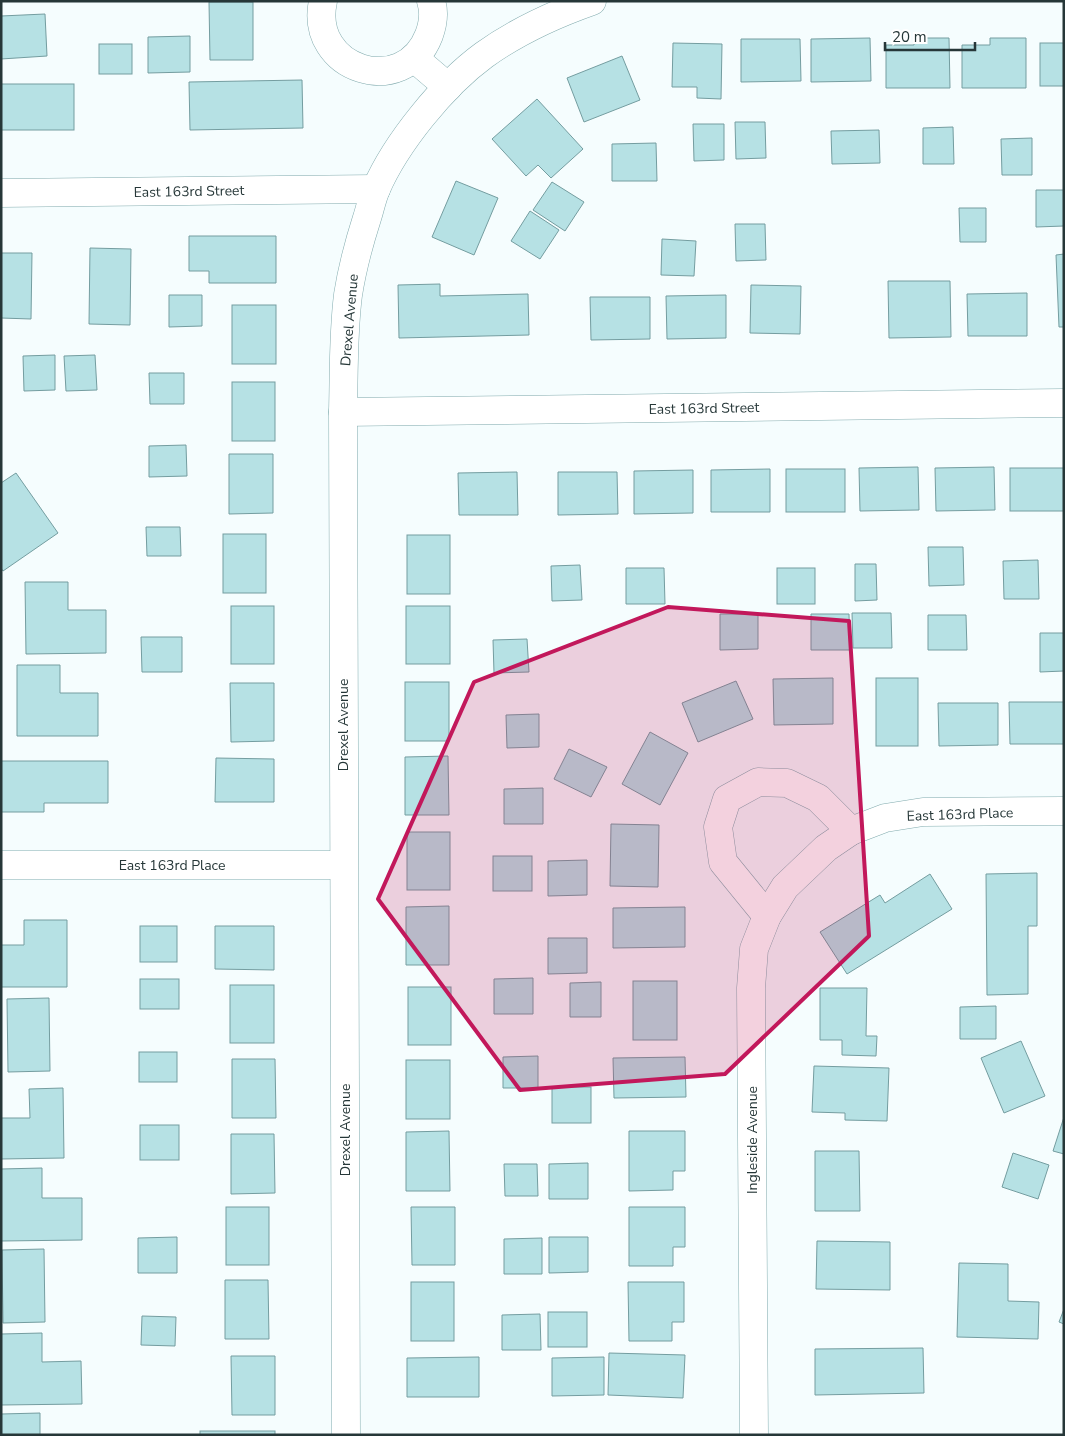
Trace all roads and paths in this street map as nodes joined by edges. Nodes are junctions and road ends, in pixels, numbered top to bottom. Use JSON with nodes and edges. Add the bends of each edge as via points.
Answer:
{"nodes":[{"id":1,"x":323,"y":1,"type":"edge"},
{"id":2,"x":431,"y":1,"type":"edge"},
{"id":3,"x":592,"y":1,"type":"edge"},
{"id":4,"x":414,"y":58,"type":"junction"},
{"id":5,"x":448,"y":87,"type":"junction"},
{"id":6,"x":376,"y":190,"type":"junction"},
{"id":7,"x":1,"y":193,"type":"edge"},
{"id":8,"x":1064,"y":403,"type":"edge"},
{"id":9,"x":344,"y":412,"type":"junction"},
{"id":10,"x":1064,"y":811,"type":"edge"},
{"id":11,"x":851,"y":831,"type":"junction"},
{"id":12,"x":809,"y":862,"type":"joint"},
{"id":13,"x":1,"y":864,"type":"edge"},
{"id":14,"x":344,"y":864,"type":"junction"},
{"id":15,"x":767,"y":916,"type":"junction"},
{"id":16,"x":346,"y":1435,"type":"edge"},
{"id":17,"x":754,"y":1435,"type":"edge"}],
"edges":[{"from":1,"to":4,"type":"street","via":[[320,14],[323,32],[332,49],[345,62],[362,70],[380,72],[398,68]]},
{"from":2,"to":4,"type":"street","via":[[433,26],[426,43]]},
{"from":3,"to":5,"type":"street","name":"Drexel Avenue","via":[[526,30],[492,50]]},
{"from":4,"to":5,"type":"street"},
{"from":5,"to":6,"type":"street","name":"Drexel Avenue","via":[[396,152]]},
{"from":6,"to":7,"type":"street","name":"East 163rd Street"},
{"from":6,"to":9,"type":"street","name":"Drexel Avenue","via":[[348,294]]},
{"from":8,"to":9,"type":"street","name":"East 163rd Street"},
{"from":9,"to":14,"type":"street","name":"Drexel Avenue"},
{"from":10,"to":11,"type":"street","name":"East 163rd Place","via":[[923,812],[884,818]]},
{"from":11,"to":12,"type":"street","name":"East 163rd Place"},
{"from":11,"to":15,"type":"street","via":[[818,798],[787,782],[758,782],[727,799],[718,827],[723,862]]},
{"from":12,"to":15,"type":"street","name":"Ingleside Avenue","via":[[784,887]]},
{"from":13,"to":14,"type":"street","name":"East 163rd Place"},
{"from":14,"to":16,"type":"street","name":"Drexel Avenue"},
{"from":15,"to":17,"type":"street","name":"Ingleside Avenue","via":[[754,948],[751,988]]}]}
